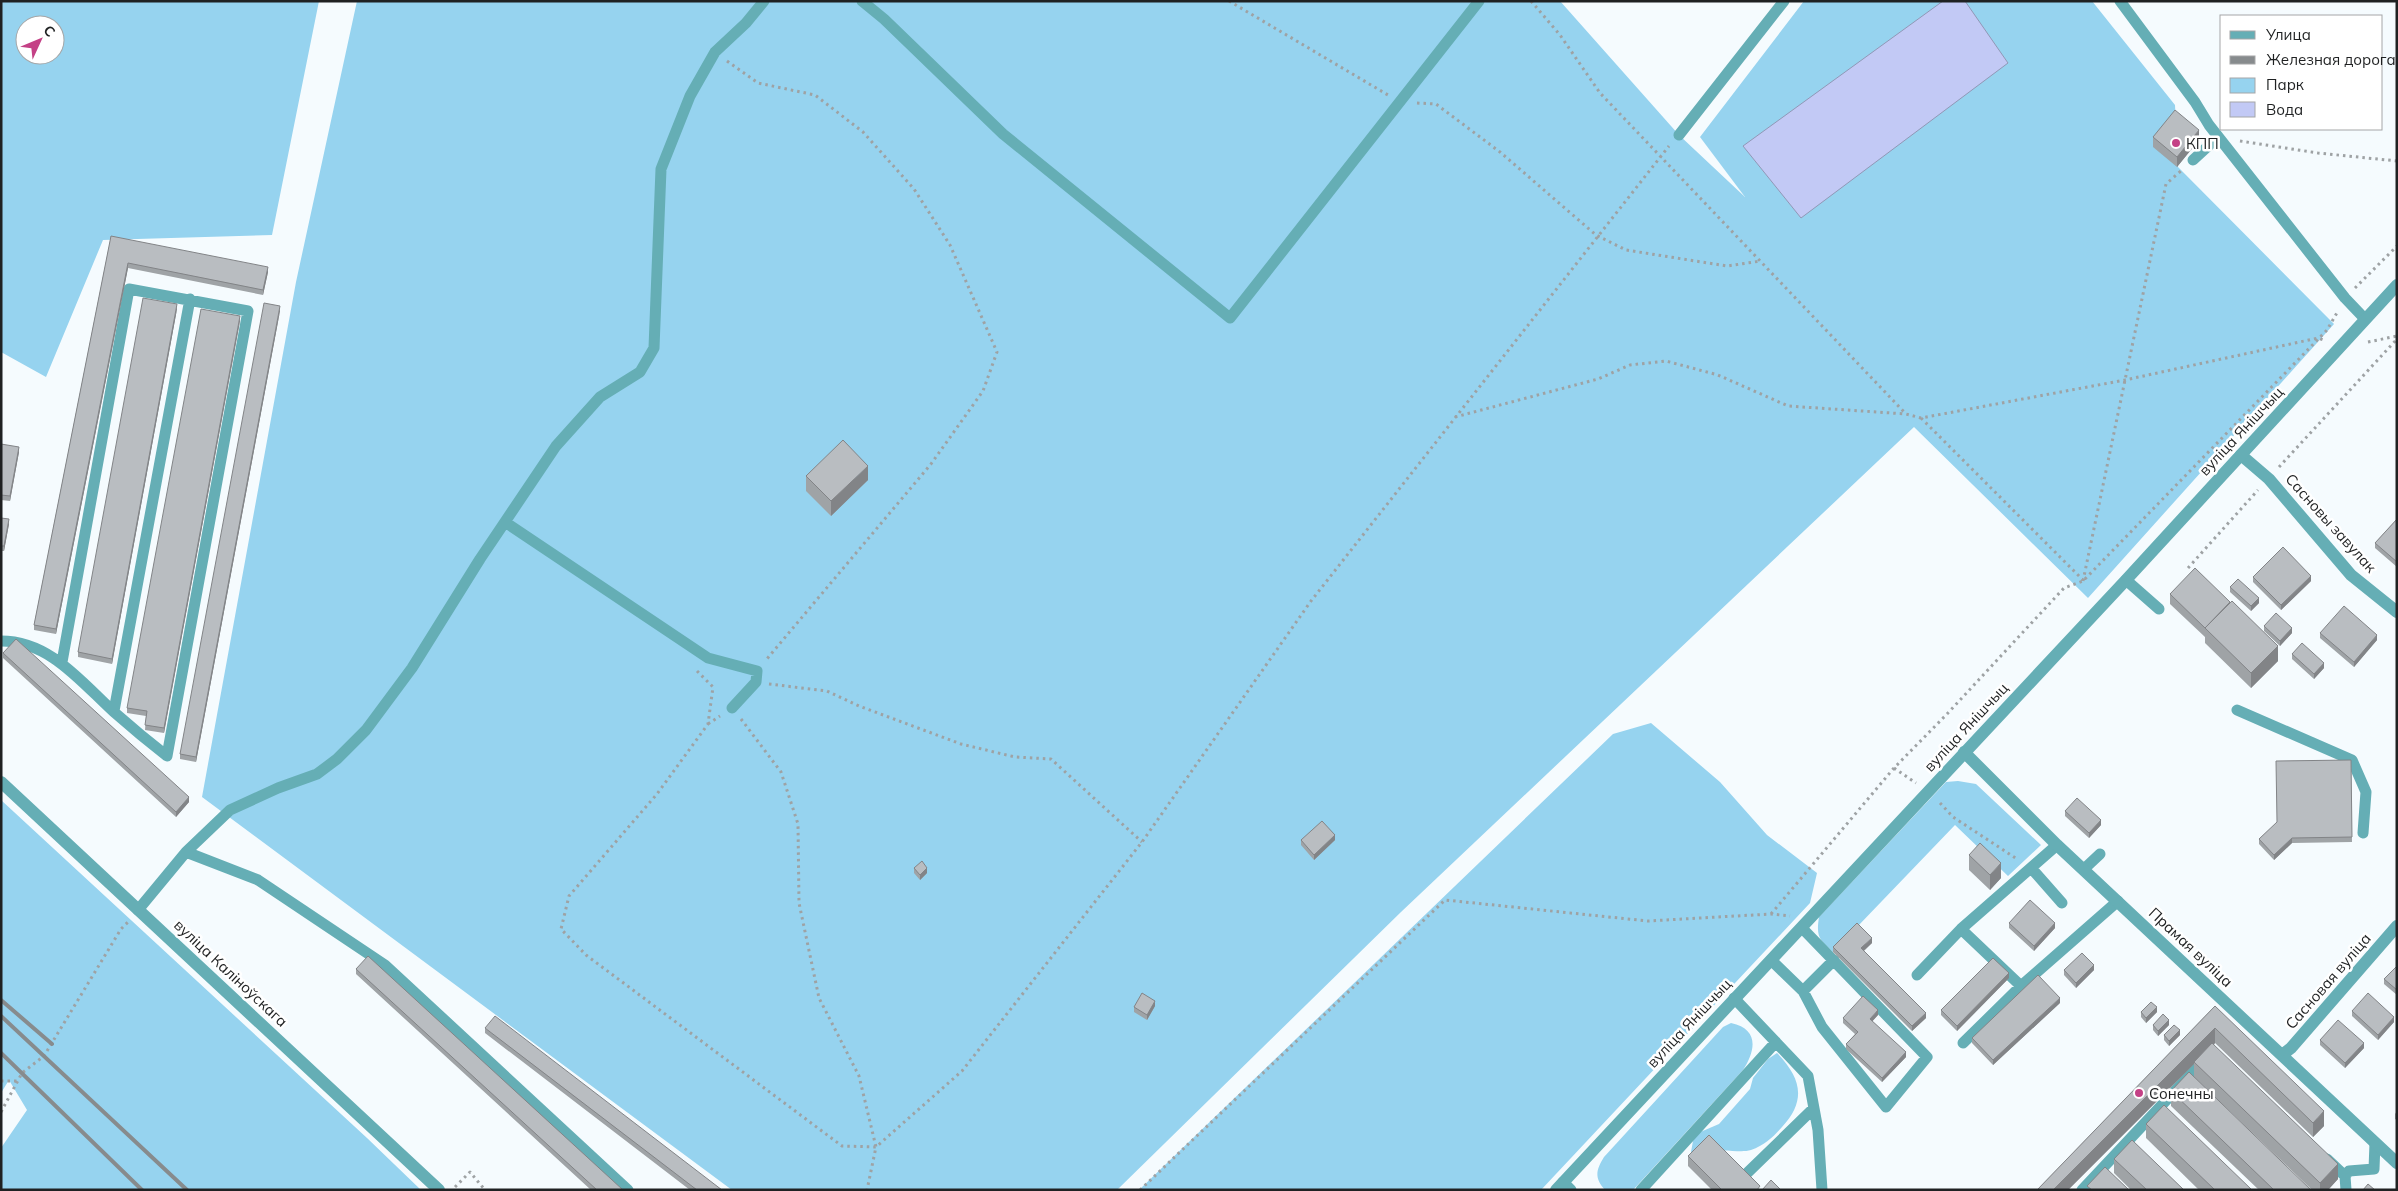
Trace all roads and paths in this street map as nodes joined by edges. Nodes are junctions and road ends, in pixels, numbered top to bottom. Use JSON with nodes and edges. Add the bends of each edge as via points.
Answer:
{"nodes":[{"id":1,"x":764,"y":1,"type":"edge"},
{"id":2,"x":862,"y":1,"type":"edge"},
{"id":3,"x":1229,"y":1,"type":"edge"},
{"id":4,"x":1479,"y":1,"type":"edge"},
{"id":5,"x":1531,"y":1,"type":"edge"},
{"id":6,"x":1784,"y":1,"type":"edge"},
{"id":7,"x":2120,"y":1,"type":"edge"},
{"id":8,"x":715,"y":52,"type":"junction"},
{"id":9,"x":1400,"y":102,"type":"junction"},
{"id":10,"x":1679,"y":135,"type":"joint"},
{"id":11,"x":2218,"y":137,"type":"junction"},
{"id":12,"x":1659,"y":155,"type":"junction"},
{"id":13,"x":2194,"y":160,"type":"joint"},
{"id":14,"x":2397,"y":161,"type":"edge"},
{"id":15,"x":1596,"y":236,"type":"junction"},
{"id":16,"x":2397,"y":246,"type":"edge"},
{"id":17,"x":1762,"y":261,"type":"junction"},
{"id":18,"x":2397,"y":285,"type":"edge"},
{"id":19,"x":2346,"y":298,"type":"junction"},
{"id":20,"x":190,"y":299,"type":"junction"},
{"id":21,"x":2365,"y":319,"type":"junction"},
{"id":22,"x":2397,"y":337,"type":"edge"},
{"id":23,"x":2318,"y":338,"type":"junction"},
{"id":24,"x":2340,"y":347,"type":"junction"},
{"id":25,"x":2125,"y":380,"type":"junction"},
{"id":26,"x":1906,"y":414,"type":"junction"},
{"id":27,"x":1454,"y":418,"type":"junction"},
{"id":28,"x":1921,"y":418,"type":"junction"},
{"id":29,"x":2241,"y":455,"type":"junction"},
{"id":30,"x":2269,"y":479,"type":"junction"},
{"id":31,"x":505,"y":522,"type":"junction"},
{"id":32,"x":2188,"y":568,"type":"dead end"},
{"id":33,"x":2126,"y":580,"type":"junction"},
{"id":34,"x":2083,"y":581,"type":"junction"},
{"id":35,"x":2159,"y":609,"type":"dead end"},
{"id":36,"x":2397,"y":612,"type":"edge"},
{"id":37,"x":1,"y":641,"type":"edge"},
{"id":38,"x":62,"y":662,"type":"junction"},
{"id":39,"x":703,"y":670,"type":"dead end"},
{"id":40,"x":757,"y":677,"type":"junction"},
{"id":41,"x":732,"y":708,"type":"junction"},
{"id":42,"x":2238,"y":710,"type":"dead end"},
{"id":43,"x":114,"y":711,"type":"junction"},
{"id":44,"x":708,"y":724,"type":"junction"},
{"id":45,"x":1964,"y":752,"type":"junction"},
{"id":46,"x":1894,"y":768,"type":"junction"},
{"id":47,"x":1,"y":782,"type":"edge"},
{"id":48,"x":1929,"y":791,"type":"junction"},
{"id":49,"x":2363,"y":833,"type":"dead end"},
{"id":50,"x":1142,"y":842,"type":"junction"},
{"id":51,"x":2058,"y":845,"type":"junction"},
{"id":52,"x":186,"y":852,"type":"junction"},
{"id":53,"x":2100,"y":854,"type":"dead end"},
{"id":54,"x":2032,"y":869,"type":"junction"},
{"id":55,"x":2084,"y":869,"type":"junction"},
{"id":56,"x":2118,"y":901,"type":"junction"},
{"id":57,"x":2062,"y":902,"type":"dead end"},
{"id":58,"x":138,"y":910,"type":"junction"},
{"id":59,"x":1771,"y":914,"type":"junction"},
{"id":60,"x":1807,"y":923,"type":"junction"},
{"id":61,"x":2397,"y":926,"type":"edge"},
{"id":62,"x":1961,"y":929,"type":"junction"},
{"id":63,"x":1771,"y":960,"type":"junction"},
{"id":64,"x":1834,"y":960,"type":"junction"},
{"id":65,"x":1917,"y":975,"type":"dead end"},
{"id":66,"x":2021,"y":986,"type":"junction"},
{"id":67,"x":1804,"y":991,"type":"junction"},
{"id":68,"x":1734,"y":998,"type":"junction"},
{"id":69,"x":1776,"y":1042,"type":"junction"},
{"id":70,"x":1964,"y":1043,"type":"dead end"},
{"id":71,"x":2212,"y":1052,"type":"edge"},
{"id":72,"x":2282,"y":1055,"type":"junction"},
{"id":73,"x":18,"y":1080,"type":"junction"},
{"id":74,"x":1,"y":1081,"type":"edge"},
{"id":75,"x":1814,"y":1108,"type":"junction"},
{"id":76,"x":1,"y":1112,"type":"edge"},
{"id":77,"x":2375,"y":1143,"type":"junction"},
{"id":78,"x":876,"y":1147,"type":"junction"},
{"id":79,"x":2317,"y":1150,"type":"edge"},
{"id":80,"x":2397,"y":1164,"type":"edge"},
{"id":81,"x":2345,"y":1176,"type":"junction"},
{"id":82,"x":1742,"y":1178,"type":"edge"},
{"id":83,"x":1563,"y":1187,"type":"edge"},
{"id":84,"x":439,"y":1190,"type":"edge"},
{"id":85,"x":452,"y":1190,"type":"edge"},
{"id":86,"x":485,"y":1190,"type":"edge"},
{"id":87,"x":628,"y":1190,"type":"edge"},
{"id":88,"x":866,"y":1190,"type":"edge"},
{"id":89,"x":1140,"y":1190,"type":"edge"},
{"id":90,"x":1641,"y":1190,"type":"edge"},
{"id":91,"x":1822,"y":1190,"type":"edge"},
{"id":92,"x":2082,"y":1190,"type":"edge"},
{"id":93,"x":2346,"y":1190,"type":"edge"}],
"edges":[{"from":1,"to":8,"type":"lane"},
{"from":2,"to":9,"type":"lane","via":[[1003,134],[1230,318]]},
{"from":3,"to":9,"type":"path"},
{"from":4,"to":9,"type":"lane"},
{"from":5,"to":12,"type":"path","via":[[1560,35],[1600,93]]},
{"from":6,"to":10,"type":"lane"},
{"from":7,"to":11,"type":"lane"},
{"from":8,"to":31,"type":"lane","via":[[690,96],[661,169],[654,348],[640,372],[600,397],[556,446]]},
{"from":8,"to":40,"type":"path","via":[[758,83],[815,95],[863,132],[914,190],[950,245],[997,352],[983,391],[931,464]]},
{"from":9,"to":15,"type":"path","via":[[1436,104],[1500,152]]},
{"from":10,"to":12,"type":"path"},
{"from":11,"to":13,"type":"lane"},
{"from":11,"to":14,"type":"path","via":[[2318,154]]},
{"from":11,"to":19,"type":"lane"},
{"from":12,"to":15,"type":"path"},
{"from":12,"to":17,"type":"path"},
{"from":13,"to":25,"type":"path","via":[[2166,184]]},
{"from":15,"to":17,"type":"path","via":[[1626,250],[1727,266]]},
{"from":15,"to":27,"type":"path"},
{"from":16,"to":19,"type":"path"},
{"from":17,"to":26,"type":"path"},
{"from":18,"to":21,"type":"street","name":"вуліца Янішчыц"},
{"from":19,"to":21,"type":"lane"},
{"from":19,"to":23,"type":"path","via":[[2327,330]]},
{"from":20,"to":38,"type":"lane","via":[[129,289]]},
{"from":20,"to":43,"type":"lane"},
{"from":20,"to":43,"type":"lane","via":[[248,311],[167,756]]},
{"from":21,"to":24,"type":"street","name":"вуліца Янішчыц"},
{"from":22,"to":24,"type":"path"},
{"from":22,"to":30,"type":"path"},
{"from":23,"to":24,"type":"path"},
{"from":23,"to":25,"type":"path"},
{"from":23,"to":34,"type":"path"},
{"from":24,"to":29,"type":"street","name":"вуліца Янішчыц"},
{"from":25,"to":28,"type":"path"},
{"from":25,"to":34,"type":"path"},
{"from":26,"to":27,"type":"path","via":[[1788,406],[1718,375],[1666,361],[1630,365],[1598,379]]},
{"from":26,"to":28,"type":"path"},
{"from":27,"to":50,"type":"path","via":[[1311,601]]},
{"from":28,"to":34,"type":"path"},
{"from":29,"to":30,"type":"street","name":"Сасновы завулак"},
{"from":29,"to":33,"type":"street","name":"вуліца Янішчыц"},
{"from":30,"to":32,"type":"path"},
{"from":30,"to":36,"type":"street","name":"Сасновы завулак","via":[[2351,575]]},
{"from":31,"to":40,"type":"lane","via":[[708,658]]},
{"from":31,"to":52,"type":"lane","via":[[412,668],[366,730],[317,774],[230,810]]},
{"from":33,"to":35,"type":"lane"},
{"from":33,"to":45,"type":"street","name":"вуліца Янішчыц"},
{"from":34,"to":46,"type":"path","via":[[2064,588]]},
{"from":37,"to":38,"type":"lane","via":[[19,641]]},
{"from":38,"to":43,"type":"lane"},
{"from":39,"to":44,"type":"path","via":[[695,669],[713,687]]},
{"from":40,"to":41,"type":"lane"},
{"from":40,"to":50,"type":"path","via":[[827,691],[961,744],[1015,757],[1051,759]]},
{"from":41,"to":44,"type":"path"},
{"from":41,"to":78,"type":"path","via":[[781,772],[798,824],[799,903],[819,998],[859,1076]]},
{"from":42,"to":49,"type":"lane","via":[[2352,760],[2366,792]]},
{"from":44,"to":78,"type":"path","via":[[657,794],[569,896],[561,929],[586,955],[842,1146]]},
{"from":45,"to":48,"type":"street","name":"вуліца Янішчыц"},
{"from":45,"to":51,"type":"street","name":"Прамая вуліца"},
{"from":46,"to":48,"type":"path"},
{"from":46,"to":59,"type":"path"},
{"from":47,"to":58,"type":"street","name":"вуліца Каліноўскага"},
{"from":48,"to":54,"type":"path","via":[[1953,817]]},
{"from":48,"to":60,"type":"street","name":"вуліца Янішчыц"},
{"from":50,"to":78,"type":"path","via":[[962,1071]]},
{"from":51,"to":54,"type":"lane"},
{"from":51,"to":55,"type":"street","name":"Прамая вуліца"},
{"from":52,"to":58,"type":"lane"},
{"from":52,"to":87,"type":"lane","via":[[258,880],[385,965]]},
{"from":53,"to":55,"type":"lane"},
{"from":54,"to":57,"type":"lane"},
{"from":54,"to":62,"type":"lane"},
{"from":55,"to":56,"type":"street","name":"Прамая вуліца"},
{"from":56,"to":66,"type":"lane"},
{"from":56,"to":72,"type":"street","name":"Прамая вуліца"},
{"from":58,"to":73,"type":"path","via":[[121,929],[44,1056]]},
{"from":58,"to":84,"type":"street","name":"вуліца Каліноўскага"},
{"from":59,"to":60,"type":"path"},
{"from":59,"to":89,"type":"path","via":[[1648,921],[1445,900]]},
{"from":60,"to":63,"type":"street","name":"вуліца Янішчыц"},
{"from":60,"to":64,"type":"lane"},
{"from":61,"to":72,"type":"street","name":"Сасновая вуліца"},
{"from":62,"to":65,"type":"lane"},
{"from":62,"to":66,"type":"lane"},
{"from":63,"to":67,"type":"lane"},
{"from":63,"to":68,"type":"street","name":"вуліца Янішчыц"},
{"from":64,"to":67,"type":"lane"},
{"from":64,"to":67,"type":"lane","via":[[1926,1057],[1886,1107],[1822,1027]]},
{"from":66,"to":70,"type":"lane"},
{"from":68,"to":69,"type":"lane"},
{"from":68,"to":83,"type":"street","name":"вуліца Янішчыц"},
{"from":69,"to":75,"type":"lane","via":[[1808,1076]]},
{"from":69,"to":90,"type":"lane"},
{"from":71,"to":92,"type":"lane"},
{"from":72,"to":77,"type":"street","name":"Прамая вуліца"},
{"from":73,"to":74,"type":"path"},
{"from":73,"to":76,"type":"path"},
{"from":75,"to":82,"type":"lane"},
{"from":75,"to":91,"type":"lane"},
{"from":77,"to":80,"type":"street","name":"Прамая вуліца"},
{"from":77,"to":81,"type":"lane","via":[[2374,1169],[2349,1171]]},
{"from":78,"to":88,"type":"path"},
{"from":79,"to":81,"type":"lane"},
{"from":81,"to":93,"type":"lane"},
{"from":85,"to":86,"type":"path","via":[[470,1172]]}]}
